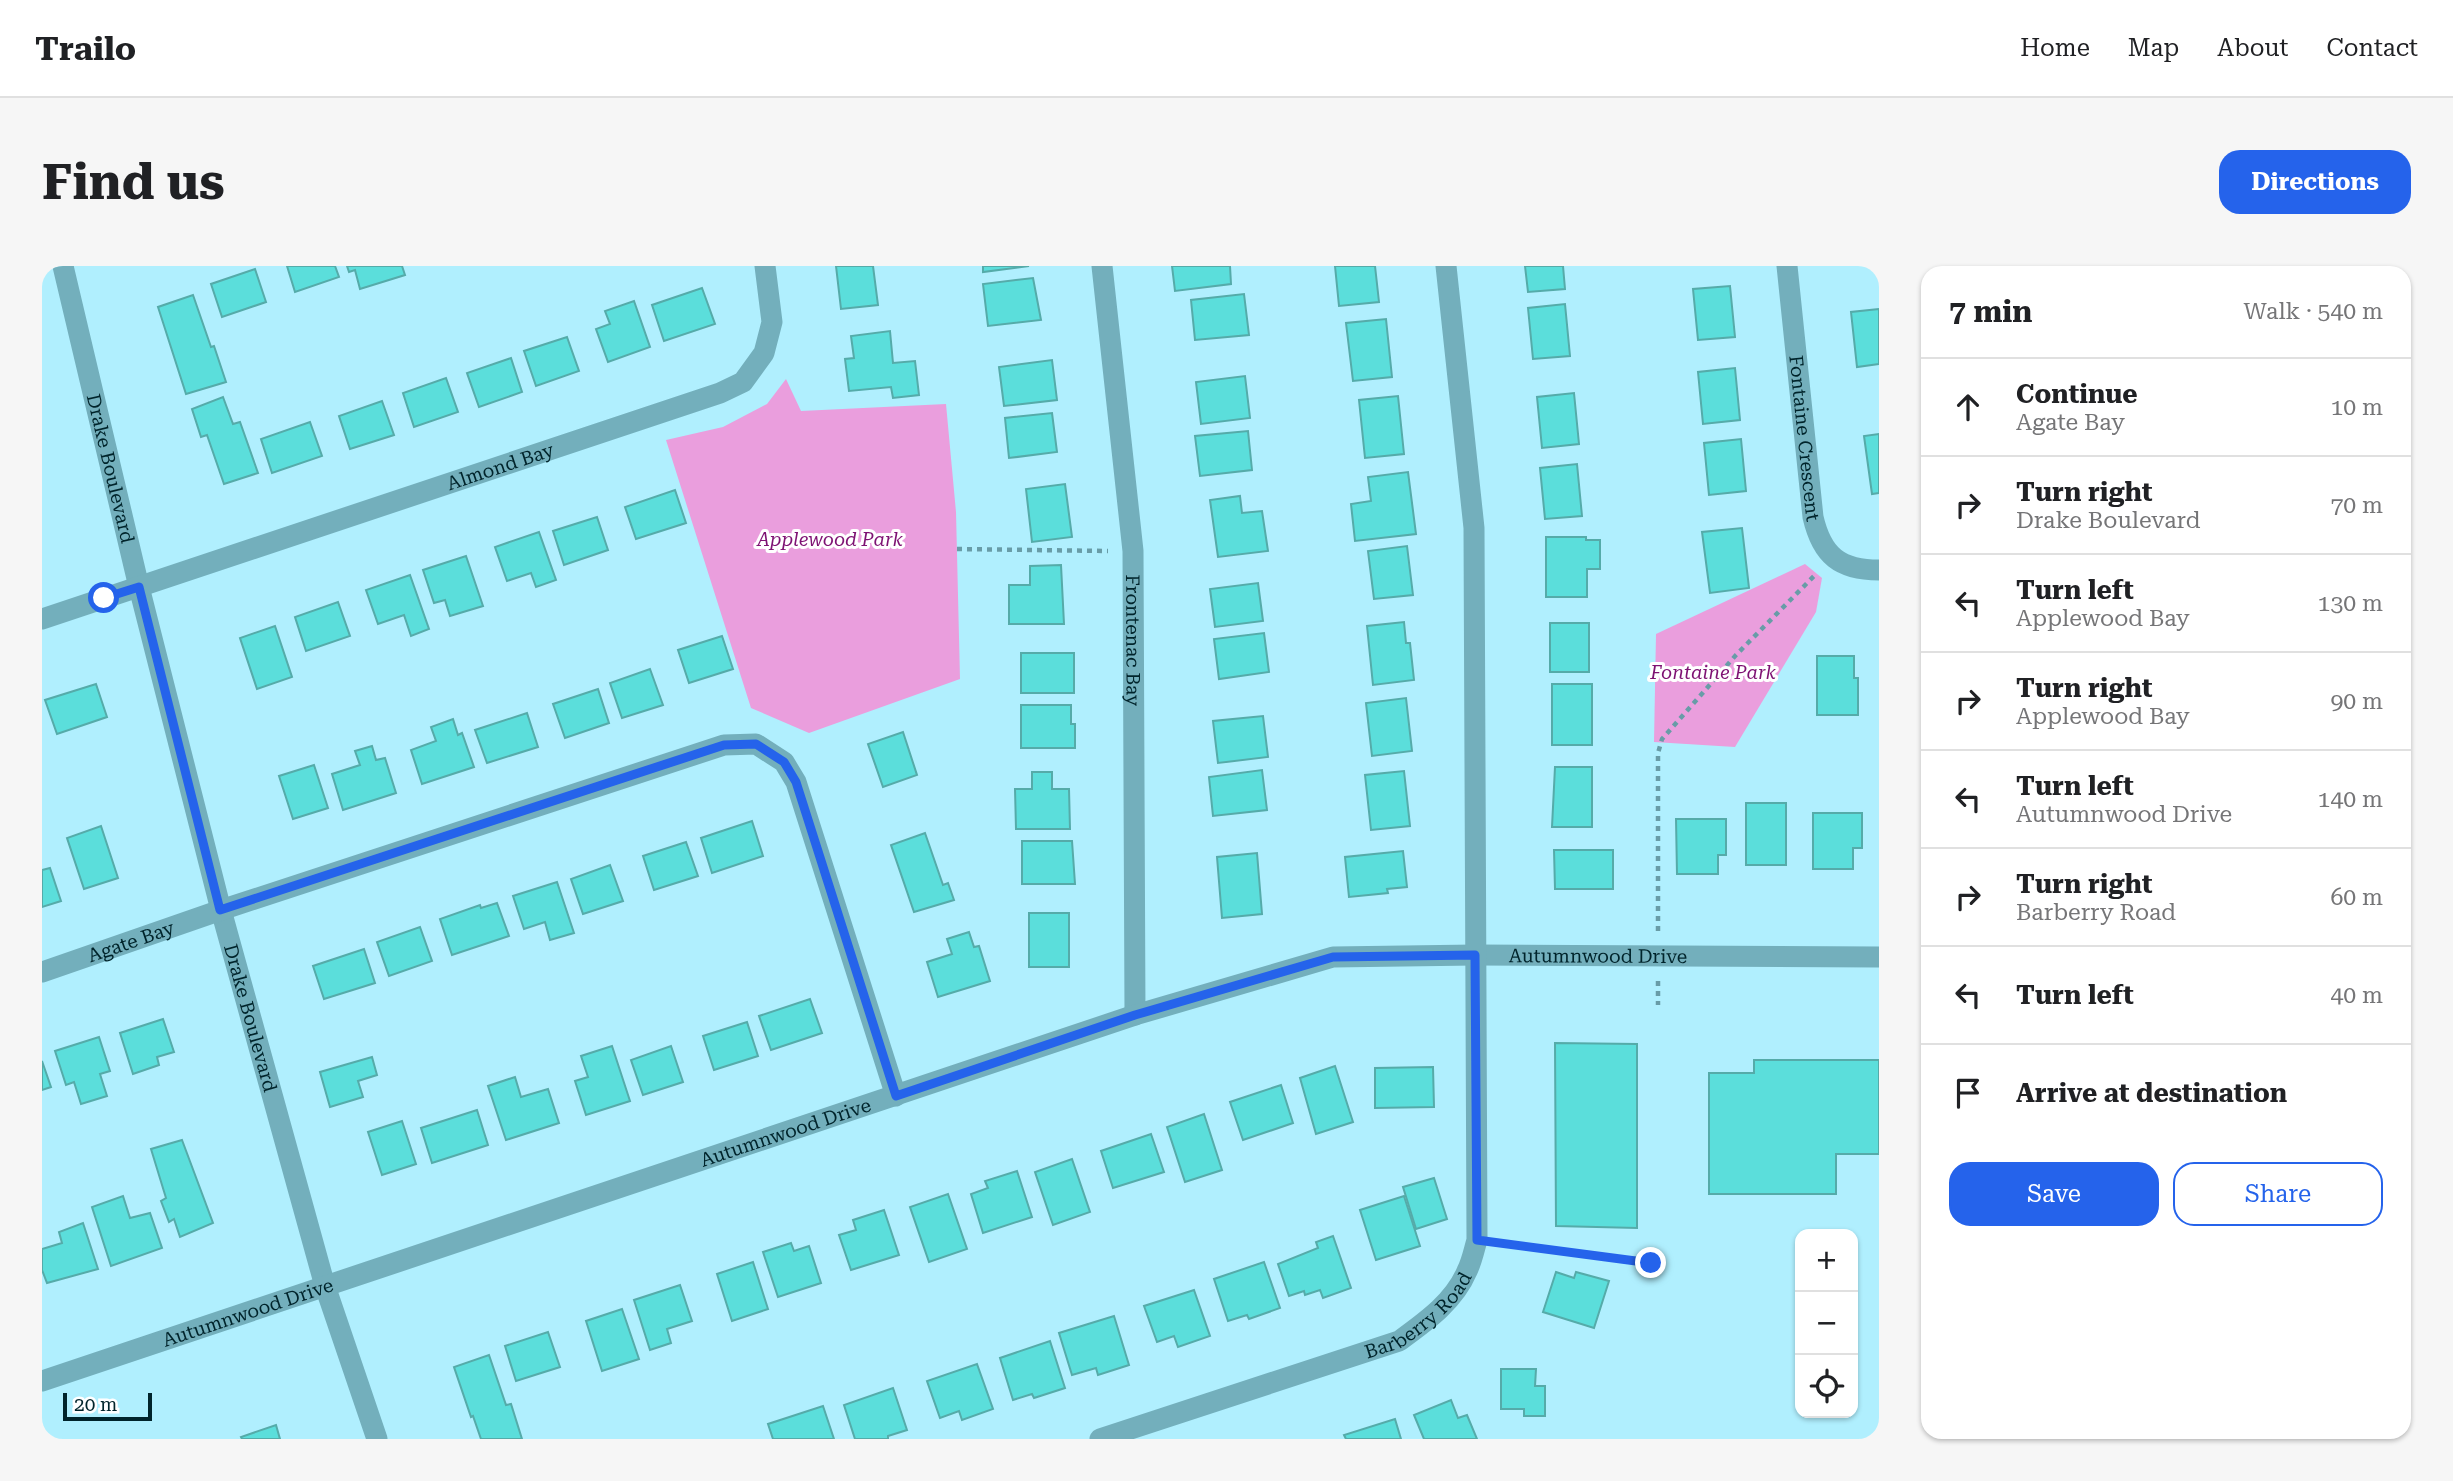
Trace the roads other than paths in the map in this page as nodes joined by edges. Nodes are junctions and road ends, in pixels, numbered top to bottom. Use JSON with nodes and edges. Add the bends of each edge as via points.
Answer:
{"nodes":[{"id":1,"x":63,"y":266,"type":"edge"},
{"id":2,"x":765,"y":266,"type":"edge"},
{"id":3,"x":1102,"y":266,"type":"edge"},
{"id":4,"x":1446,"y":266,"type":"edge"},
{"id":5,"x":1787,"y":266,"type":"edge"},
{"id":6,"x":1879,"y":570,"type":"edge"},
{"id":7,"x":139,"y":587,"type":"junction"},
{"id":8,"x":42,"y":619,"type":"edge"},
{"id":9,"x":220,"y":910,"type":"junction"},
{"id":10,"x":1475,"y":955,"type":"junction"},
{"id":11,"x":1879,"y":957,"type":"edge"},
{"id":12,"x":42,"y":972,"type":"edge"},
{"id":13,"x":1135,"y":1015,"type":"junction"},
{"id":14,"x":896,"y":1096,"type":"junction"},
{"id":15,"x":325,"y":1286,"type":"junction"},
{"id":16,"x":42,"y":1381,"type":"edge"},
{"id":17,"x":377,"y":1439,"type":"edge"},
{"id":18,"x":1100,"y":1439,"type":"edge"}],
"edges":[{"from":1,"to":7,"type":"street","name":"Drake Boulevard"},
{"from":2,"to":7,"type":"street","name":"Almond Bay","via":[[772,322],[764,353],[743,382]]},
{"from":3,"to":13,"type":"street","name":"Frontenac Bay","via":[[1133,551]]},
{"from":4,"to":10,"type":"street","via":[[1474,528]]},
{"from":5,"to":6,"type":"street","name":"Fontaine Crescent","via":[[1818,538],[1831,556],[1848,567]]},
{"from":7,"to":8,"type":"street"},
{"from":7,"to":9,"type":"street","name":"Drake Boulevard"},
{"from":9,"to":12,"type":"street","name":"Agate Bay"},
{"from":9,"to":14,"type":"street","name":"Agate Bay","via":[[724,745],[756,744],[784,762],[796,782]]},
{"from":9,"to":15,"type":"street","name":"Drake Boulevard"},
{"from":10,"to":11,"type":"street","name":"Autumnwood Drive"},
{"from":10,"to":13,"type":"street","name":"Autumnwood Drive","via":[[1333,957]]},
{"from":10,"to":18,"type":"street","name":"Barberry Road","via":[[1477,1240],[1467,1273],[1449,1300],[1399,1341]]},
{"from":13,"to":14,"type":"street","name":"Autumnwood Drive"},
{"from":14,"to":15,"type":"street","name":"Autumnwood Drive"},
{"from":15,"to":16,"type":"street","name":"Autumnwood Drive"},
{"from":15,"to":17,"type":"street","name":"Drake Boulevard"}]}
